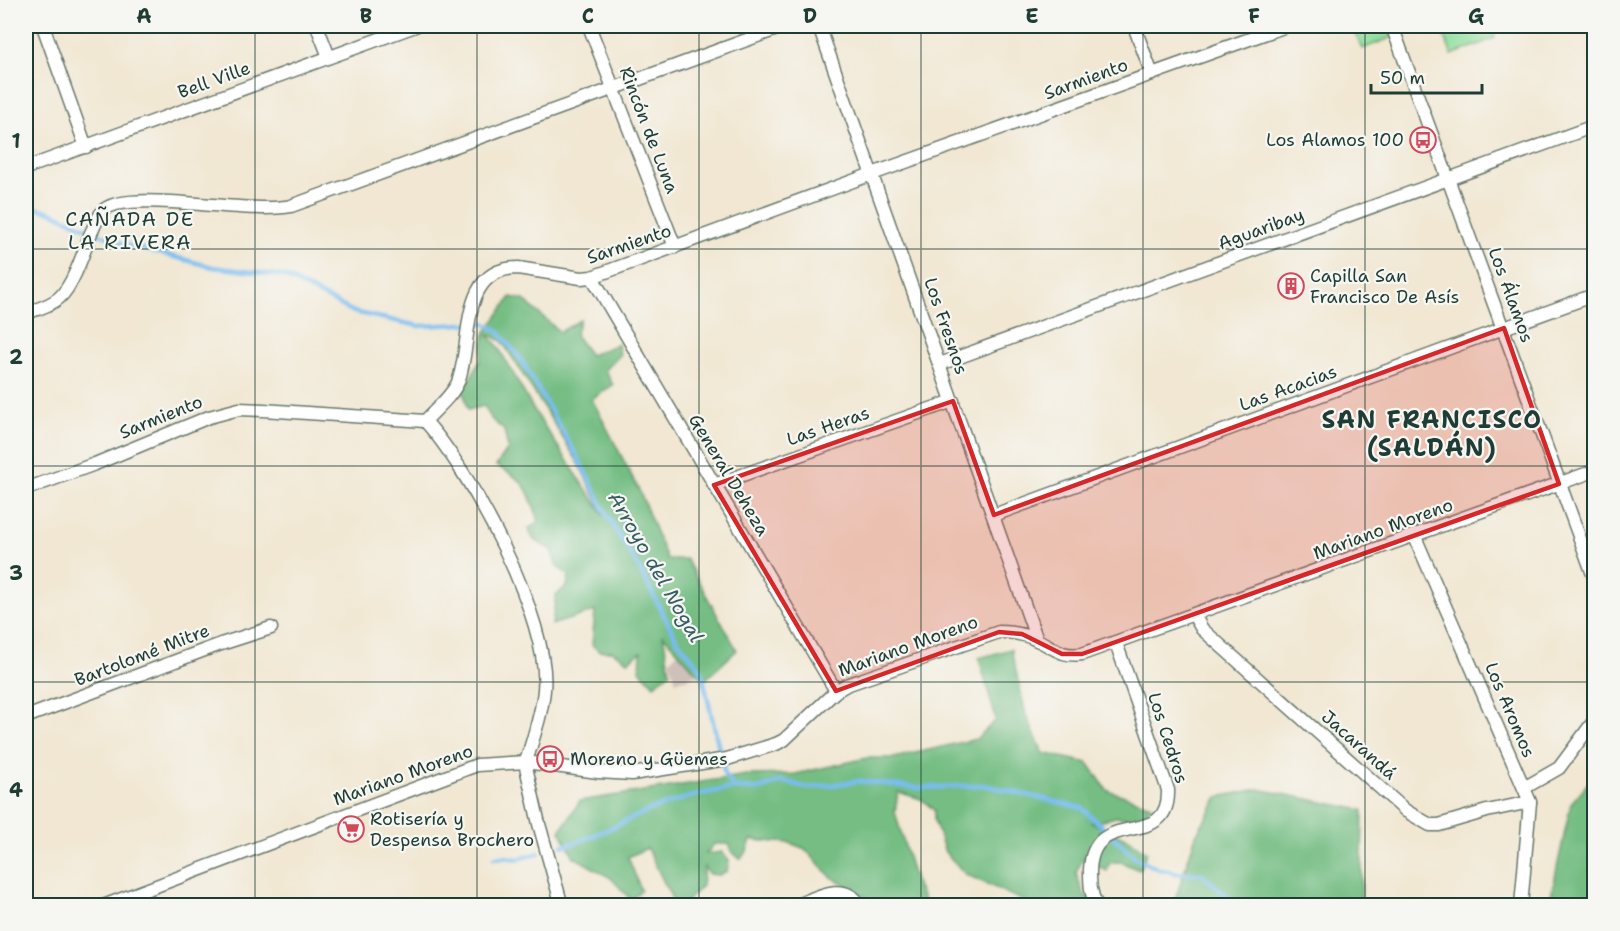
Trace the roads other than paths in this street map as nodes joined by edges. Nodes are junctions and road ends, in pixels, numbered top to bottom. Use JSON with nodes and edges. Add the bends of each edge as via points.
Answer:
{"nodes":[{"id":1,"x":44,"y":26,"type":"edge"},
{"id":2,"x":317,"y":26,"type":"edge"},
{"id":3,"x":415,"y":26,"type":"edge"},
{"id":4,"x":589,"y":26,"type":"edge"},
{"id":5,"x":784,"y":26,"type":"edge"},
{"id":6,"x":819,"y":26,"type":"edge"},
{"id":7,"x":1134,"y":26,"type":"edge"},
{"id":8,"x":1286,"y":26,"type":"edge"},
{"id":9,"x":1392,"y":26,"type":"edge"},
{"id":10,"x":328,"y":57,"type":"junction"},
{"id":11,"x":1152,"y":74,"type":"junction"},
{"id":12,"x":613,"y":87,"type":"junction"},
{"id":13,"x":1594,"y":126,"type":"edge"},
{"id":14,"x":86,"y":147,"type":"junction"},
{"id":15,"x":26,"y":168,"type":"edge"},
{"id":16,"x":872,"y":174,"type":"junction"},
{"id":17,"x":1450,"y":180,"type":"junction"},
{"id":18,"x":675,"y":247,"type":"junction"},
{"id":19,"x":592,"y":277,"type":"junction"},
{"id":20,"x":1594,"y":295,"type":"edge"},
{"id":21,"x":26,"y":313,"type":"edge"},
{"id":22,"x":1504,"y":328,"type":"junction"},
{"id":23,"x":940,"y":364,"type":"junction"},
{"id":24,"x":953,"y":401,"type":"junction"},
{"id":25,"x":426,"y":421,"type":"junction"},
{"id":26,"x":1594,"y":471,"type":"edge"},
{"id":27,"x":1559,"y":484,"type":"junction"},
{"id":28,"x":714,"y":485,"type":"junction"},
{"id":29,"x":26,"y":489,"type":"edge"},
{"id":30,"x":994,"y":515,"type":"junction"},
{"id":31,"x":1415,"y":537,"type":"junction"},
{"id":32,"x":1594,"y":577,"type":"edge"},
{"id":33,"x":1194,"y":615,"type":"junction"},
{"id":34,"x":271,"y":628,"type":"dead end"},
{"id":35,"x":1037,"y":640,"type":"junction"},
{"id":36,"x":1116,"y":643,"type":"junction"},
{"id":37,"x":836,"y":691,"type":"junction"},
{"id":38,"x":26,"y":717,"type":"edge"},
{"id":39,"x":1594,"y":721,"type":"edge"},
{"id":40,"x":526,"y":762,"type":"junction"},
{"id":41,"x":1524,"y":788,"type":"junction"},
{"id":42,"x":1530,"y":802,"type":"junction"},
{"id":43,"x":103,"y":906,"type":"edge"},
{"id":44,"x":562,"y":906,"type":"edge"},
{"id":45,"x":795,"y":906,"type":"edge"},
{"id":46,"x":861,"y":906,"type":"edge"},
{"id":47,"x":1097,"y":906,"type":"edge"},
{"id":48,"x":1521,"y":906,"type":"edge"}],
"edges":[{"from":1,"to":14,"type":"street"},
{"from":2,"to":10,"type":"street"},
{"from":3,"to":10,"type":"street","name":"Bell Ville"},
{"from":4,"to":12,"type":"street","name":"Rincón de Luna"},
{"from":5,"to":12,"type":"street"},
{"from":6,"to":16,"type":"street","name":"Los Fresnos"},
{"from":7,"to":11,"type":"street"},
{"from":8,"to":11,"type":"street","name":"Sarmiento"},
{"from":9,"to":17,"type":"street","name":"Los Álamos"},
{"from":10,"to":14,"type":"street","name":"Bell Ville"},
{"from":11,"to":16,"type":"street","name":"Sarmiento"},
{"from":12,"to":18,"type":"street","name":"Rincón de Luna"},
{"from":12,"to":21,"type":"street","via":[[291,206],[269,209],[119,203],[103,210],[96,221],[65,291],[51,304]]},
{"from":13,"to":17,"type":"street","name":"Aguaribay"},
{"from":14,"to":15,"type":"street","name":"Bell Ville"},
{"from":16,"to":18,"type":"street","name":"Sarmiento"},
{"from":16,"to":23,"type":"street","name":"Los Fresnos"},
{"from":17,"to":22,"type":"street","name":"Los Álamos"},
{"from":17,"to":23,"type":"street","name":"Aguaribay"},
{"from":18,"to":19,"type":"street","name":"Sarmiento"},
{"from":19,"to":25,"type":"street","name":"Sarmiento","via":[[518,268],[497,271],[488,277],[475,296],[456,385]]},
{"from":19,"to":28,"type":"street","name":"General Deheza"},
{"from":20,"to":22,"type":"street","name":"Las Acacias"},
{"from":22,"to":27,"type":"street","name":"Los Álamos"},
{"from":22,"to":30,"type":"street","name":"Las Acacias"},
{"from":23,"to":24,"type":"street","name":"Los Fresnos"},
{"from":24,"to":28,"type":"street","name":"Las Heras"},
{"from":24,"to":30,"type":"street","name":"Los Fresnos"},
{"from":25,"to":29,"type":"street","name":"Sarmiento","via":[[263,410],[223,412]]},
{"from":25,"to":40,"type":"street","via":[[450,450],[496,531],[533,620],[542,656],[544,689]]},
{"from":26,"to":27,"type":"street","name":"Mariano Moreno"},
{"from":27,"to":31,"type":"street","name":"Mariano Moreno"},
{"from":27,"to":32,"type":"street","name":"Los Álamos"},
{"from":28,"to":37,"type":"street","name":"General Deheza"},
{"from":30,"to":35,"type":"street","name":"Los Fresnos"},
{"from":31,"to":33,"type":"street","name":"Mariano Moreno"},
{"from":31,"to":41,"type":"street","name":"Los Aromos"},
{"from":33,"to":36,"type":"street","name":"Mariano Moreno"},
{"from":33,"to":42,"type":"street","name":"Jacarandá","via":[[1202,629],[1420,821],[1439,825]]},
{"from":34,"to":38,"type":"street","name":"Bartolomé Mitre"},
{"from":35,"to":36,"type":"street","name":"Mariano Moreno","via":[[1070,656]]},
{"from":35,"to":37,"type":"street","name":"Mariano Moreno","via":[[999,632]]},
{"from":36,"to":47,"type":"street","name":"Los Cedros","via":[[1168,790],[1168,800],[1166,810],[1148,826],[1109,835],[1095,847],[1090,888]]},
{"from":37,"to":40,"type":"street","name":"Mariano Moreno","via":[[784,740],[714,762],[632,774]]},
{"from":39,"to":41,"type":"street","via":[[1559,768]]},
{"from":40,"to":43,"type":"street","name":"Mariano Moreno","via":[[477,765]]},
{"from":40,"to":44,"type":"street"},
{"from":41,"to":42,"type":"street","name":"Los Aromos"},
{"from":42,"to":48,"type":"street","name":"Los Aromos"},
{"from":45,"to":46,"type":"street","via":[[830,893],[847,893]]}]}
